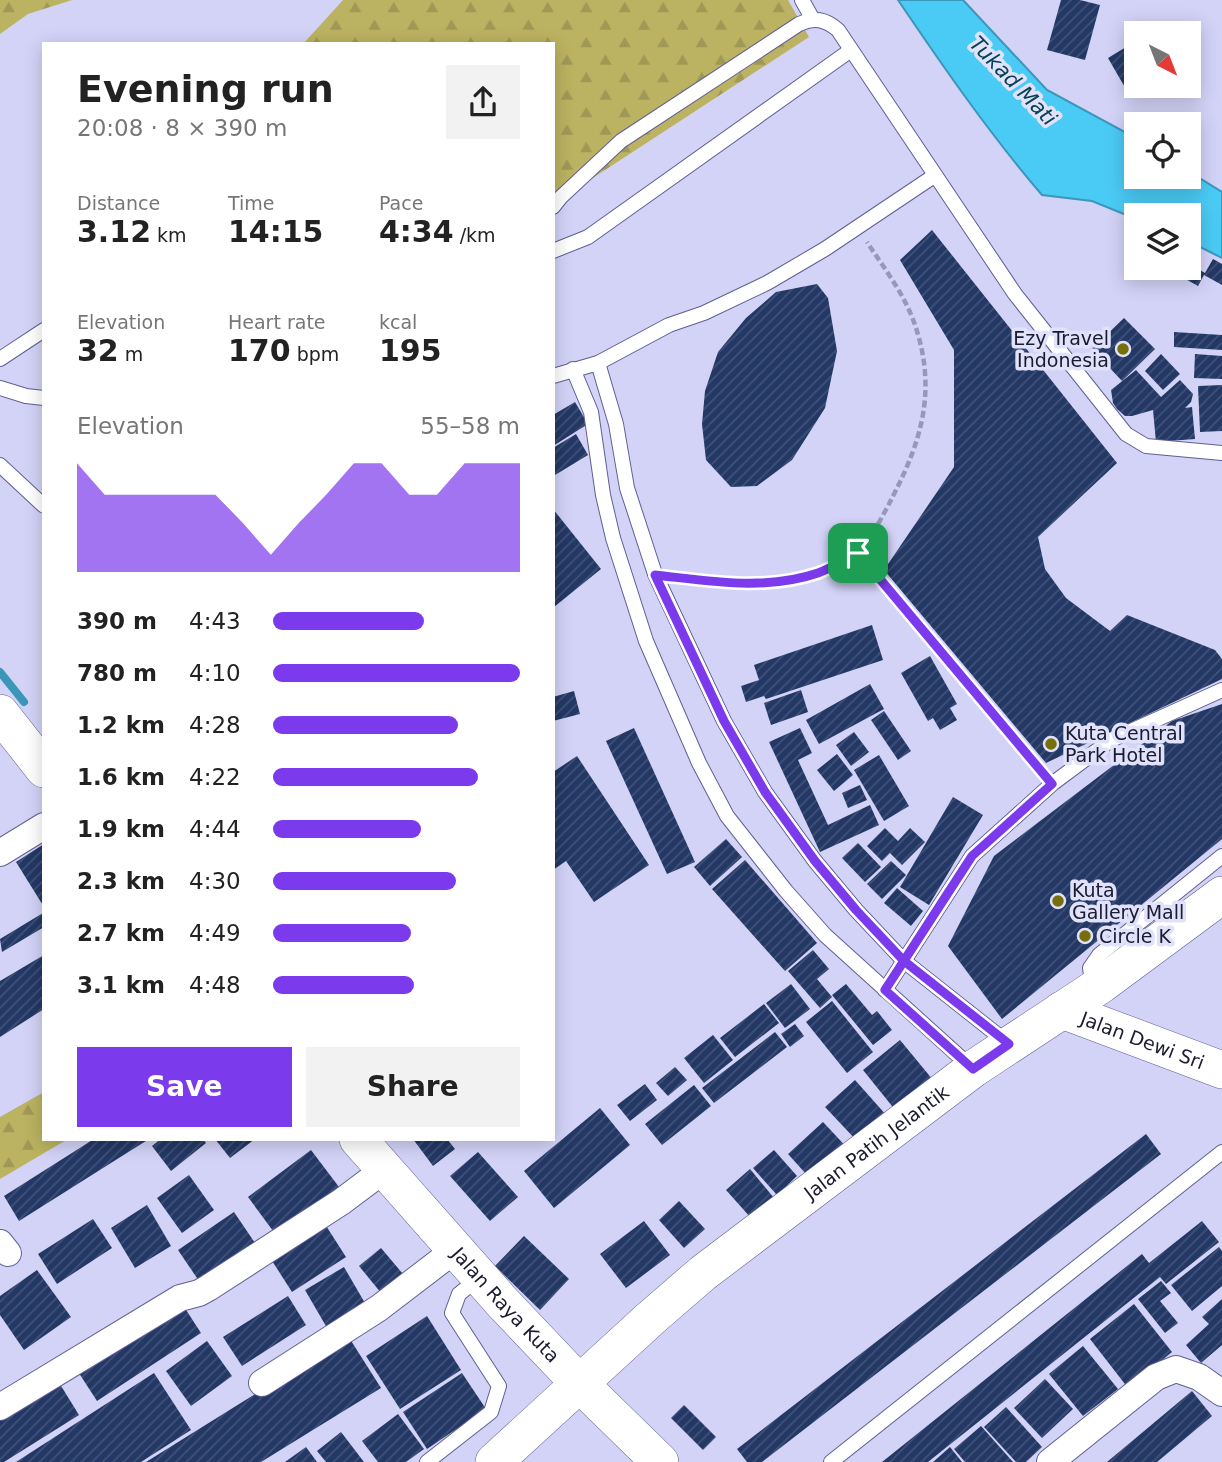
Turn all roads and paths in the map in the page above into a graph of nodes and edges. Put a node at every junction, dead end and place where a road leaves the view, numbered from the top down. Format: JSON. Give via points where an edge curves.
{"nodes":[{"id":1,"x":802,"y":0,"type":"edge"},
{"id":2,"x":812,"y":18,"type":"junction"},
{"id":3,"x":851,"y":50,"type":"junction"},
{"id":4,"x":934,"y":176,"type":"junction"},
{"id":5,"x":555,"y":204,"type":"edge"},
{"id":6,"x":857,"y":227,"type":"junction"},
{"id":7,"x":555,"y":250,"type":"edge"},
{"id":8,"x":42,"y":331,"type":"edge"},
{"id":9,"x":0,"y":359,"type":"edge"},
{"id":10,"x":598,"y":363,"type":"junction"},
{"id":11,"x":573,"y":369,"type":"junction"},
{"id":12,"x":555,"y":375,"type":"edge"},
{"id":13,"x":0,"y":388,"type":"edge"},
{"id":14,"x":42,"y":398,"type":"edge"},
{"id":15,"x":1222,"y":453,"type":"edge"},
{"id":16,"x":0,"y":465,"type":"edge"},
{"id":17,"x":42,"y":504,"type":"edge"},
{"id":18,"x":858,"y":553,"type":"junction"},
{"id":19,"x":655,"y":575,"type":"junction"},
{"id":20,"x":1222,"y":690,"type":"edge"},
{"id":21,"x":0,"y":713,"type":"edge"},
{"id":22,"x":42,"y":766,"type":"edge"},
{"id":23,"x":1052,"y":784,"type":"junction"},
{"id":24,"x":42,"y":827,"type":"edge"},
{"id":25,"x":0,"y":853,"type":"edge"},
{"id":26,"x":1222,"y":856,"type":"edge"},
{"id":27,"x":1222,"y":895,"type":"edge"},
{"id":28,"x":904,"y":961,"type":"junction"},
{"id":29,"x":1097,"y":986,"type":"junction"},
{"id":30,"x":885,"y":990,"type":"junction"},
{"id":31,"x":1062,"y":1010,"type":"junction"},
{"id":32,"x":1102,"y":1024,"type":"junction"},
{"id":33,"x":1009,"y":1044,"type":"junction"},
{"id":34,"x":973,"y":1069,"type":"junction"},
{"id":35,"x":1222,"y":1070,"type":"edge"},
{"id":36,"x":360,"y":1141,"type":"edge"},
{"id":37,"x":1222,"y":1152,"type":"edge"},
{"id":38,"x":385,"y":1169,"type":"junction"},
{"id":39,"x":456,"y":1249,"type":"junction"},
{"id":40,"x":480,"y":1277,"type":"junction"},
{"id":41,"x":262,"y":1383,"type":"dead end"},
{"id":42,"x":580,"y":1384,"type":"junction"},
{"id":43,"x":1222,"y":1393,"type":"edge"},
{"id":44,"x":0,"y":1407,"type":"edge"},
{"id":45,"x":426,"y":1462,"type":"edge"},
{"id":46,"x":494,"y":1462,"type":"edge"},
{"id":47,"x":660,"y":1462,"type":"edge"},
{"id":48,"x":831,"y":1462,"type":"edge"},
{"id":49,"x":1049,"y":1462,"type":"edge"}],
"edges":[{"from":1,"to":2,"type":"lane"},
{"from":2,"to":3,"type":"lane","via":[[828,21]]},
{"from":2,"to":5,"type":"lane","via":[[621,141]]},
{"from":3,"to":4,"type":"lane"},
{"from":3,"to":7,"type":"lane","via":[[588,237]]},
{"from":4,"to":6,"type":"lane"},
{"from":4,"to":15,"type":"lane","via":[[1015,294],[1126,435],[1146,446]]},
{"from":6,"to":10,"type":"lane","via":[[767,283],[669,325]]},
{"from":6,"to":18,"type":"path","via":[[915,324],[926,397],[921,432],[908,467]]},
{"from":8,"to":9,"type":"lane"},
{"from":10,"to":11,"type":"lane"},
{"from":10,"to":19,"type":"lane","via":[[616,424],[627,488]]},
{"from":11,"to":12,"type":"lane"},
{"from":11,"to":30,"type":"lane","via":[[591,412],[612,538],[646,640],[703,772],[727,816],[786,891],[825,935]]},
{"from":13,"to":14,"type":"lane"},
{"from":16,"to":17,"type":"lane"},
{"from":18,"to":19,"type":"path","via":[[820,573],[782,582],[735,584]]},
{"from":18,"to":23,"type":"path"},
{"from":19,"to":28,"type":"lane","via":[[724,721],[765,792],[823,871]]},
{"from":20,"to":23,"type":"lane","via":[[1111,740]]},
{"from":21,"to":22,"type":"street"},
{"from":23,"to":28,"type":"lane","via":[[972,856]]},
{"from":24,"to":25,"type":"street"},
{"from":26,"to":29,"type":"lane","via":[[1099,955],[1090,968]]},
{"from":27,"to":29,"type":"street","name":"Jalan Patih Jelantik"},
{"from":28,"to":30,"type":"lane"},
{"from":28,"to":33,"type":"lane"},
{"from":29,"to":31,"type":"street","name":"Jalan Patih Jelantik"},
{"from":29,"to":32,"type":"street","via":[[1093,1010]]},
{"from":30,"to":34,"type":"lane"},
{"from":31,"to":32,"type":"street","name":"Jalan Dewi Sri"},
{"from":31,"to":33,"type":"street","name":"Jalan Patih Jelantik"},
{"from":32,"to":35,"type":"street","name":"Jalan Dewi Sri"},
{"from":33,"to":34,"type":"street","name":"Jalan Patih Jelantik"},
{"from":34,"to":42,"type":"street","name":"Jalan Patih Jelantik","via":[[704,1273]]},
{"from":36,"to":38,"type":"street","name":"Jalan Raya Kuta"},
{"from":37,"to":48,"type":"lane"},
{"from":38,"to":39,"type":"street","name":"Jalan Raya Kuta"},
{"from":38,"to":44,"type":"street","via":[[208,1288],[180,1298]]},
{"from":39,"to":40,"type":"street","name":"Jalan Raya Kuta"},
{"from":39,"to":41,"type":"street","via":[[379,1308]]},
{"from":40,"to":42,"type":"street","name":"Jalan Raya Kuta"},
{"from":40,"to":45,"type":"lane","via":[[459,1294],[452,1313],[499,1387],[491,1412]]},
{"from":42,"to":46,"type":"street","name":"Jalan Patih Jelantik"},
{"from":42,"to":47,"type":"street","name":"Jalan Raya Kuta"},
{"from":43,"to":49,"type":"street","via":[[1199,1377],[1176,1369],[1156,1377]]}]}
